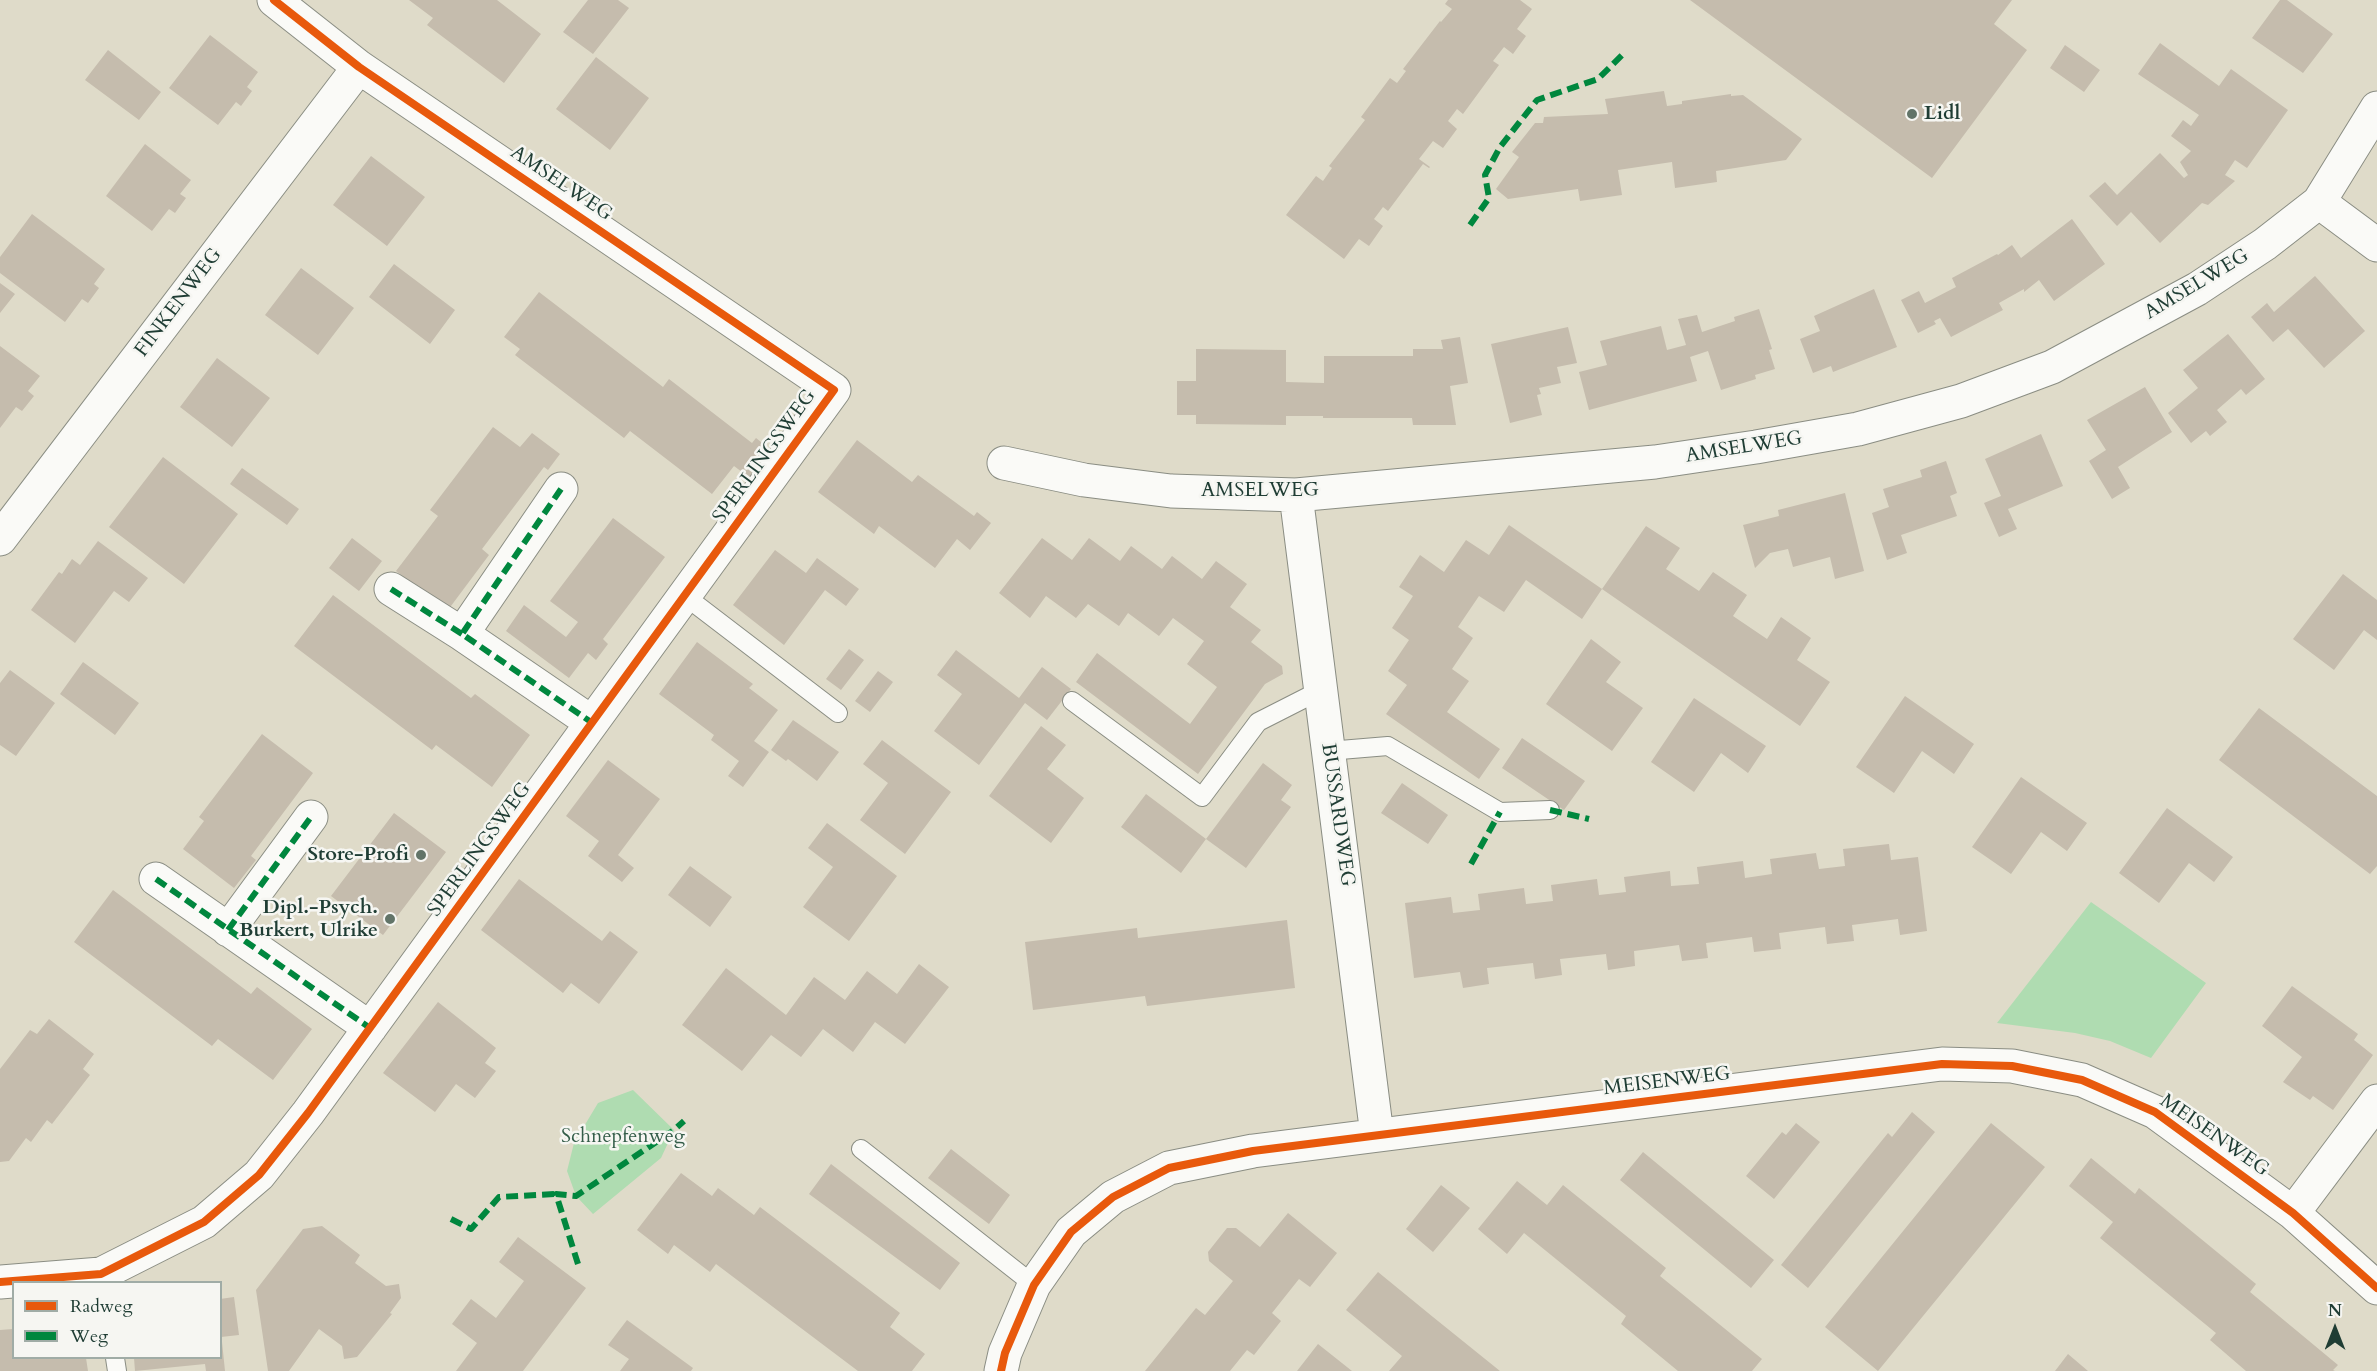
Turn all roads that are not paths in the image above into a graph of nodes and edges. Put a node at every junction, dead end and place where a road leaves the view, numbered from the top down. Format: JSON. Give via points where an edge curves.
{"nodes":[{"id":1,"x":273,"y":0,"type":"edge"},
{"id":2,"x":359,"y":67,"type":"junction"},
{"id":3,"x":2377,"y":108,"type":"edge"},
{"id":4,"x":2319,"y":202,"type":"junction"},
{"id":5,"x":2377,"y":245,"type":"edge"},
{"id":6,"x":834,"y":390,"type":"joint"},
{"id":7,"x":1004,"y":463,"type":"dead end"},
{"id":8,"x":561,"y":489,"type":"dead end"},
{"id":9,"x":1296,"y":495,"type":"junction"},
{"id":10,"x":0,"y":539,"type":"edge"},
{"id":11,"x":391,"y":589,"type":"dead end"},
{"id":12,"x":685,"y":596,"type":"junction"},
{"id":13,"x":462,"y":634,"type":"junction"},
{"id":14,"x":1321,"y":690,"type":"junction"},
{"id":15,"x":1072,"y":701,"type":"dead end"},
{"id":16,"x":838,"y":713,"type":"dead end"},
{"id":17,"x":591,"y":722,"type":"junction"},
{"id":18,"x":1328,"y":751,"type":"junction"},
{"id":19,"x":1550,"y":810,"type":"dead end"},
{"id":20,"x":311,"y":817,"type":"dead end"},
{"id":21,"x":156,"y":879,"type":"dead end"},
{"id":22,"x":228,"y":930,"type":"junction"},
{"id":23,"x":370,"y":1028,"type":"junction"},
{"id":24,"x":2377,"y":1101,"type":"edge"},
{"id":25,"x":1377,"y":1135,"type":"junction"},
{"id":26,"x":861,"y":1149,"type":"dead end"},
{"id":27,"x":2293,"y":1212,"type":"junction"},
{"id":28,"x":101,"y":1278,"type":"edge"},
{"id":29,"x":25,"y":1281,"type":"edge"},
{"id":30,"x":1034,"y":1285,"type":"junction"},
{"id":31,"x":2377,"y":1288,"type":"edge"},
{"id":32,"x":1001,"y":1371,"type":"edge"}],
"edges":[{"from":1,"to":2,"type":"street","name":"AMSELWEG"},
{"from":2,"to":6,"type":"street","name":"AMSELWEG"},
{"from":2,"to":10,"type":"street","name":"FINKENWEG"},
{"from":3,"to":4,"type":"street","name":"AMSELWEG"},
{"from":4,"to":5,"type":"street"},
{"from":4,"to":9,"type":"street","name":"AMSELWEG","via":[[2197,289],[2052,367],[1960,401],[1858,429],[1655,462]]},
{"from":6,"to":12,"type":"street","name":"SPERLINGSWEG"},
{"from":7,"to":9,"type":"street","name":"AMSELWEG","via":[[1084,480],[1171,490]]},
{"from":8,"to":13,"type":"street"},
{"from":9,"to":14,"type":"street","name":"BUSSARDWEG"},
{"from":11,"to":13,"type":"street"},
{"from":12,"to":16,"type":"lane"},
{"from":12,"to":17,"type":"street","name":"SPERLINGSWEG"},
{"from":13,"to":17,"type":"street"},
{"from":14,"to":15,"type":"lane","via":[[1258,722],[1203,796]]},
{"from":14,"to":18,"type":"street","name":"BUSSARDWEG"},
{"from":17,"to":23,"type":"street","name":"SPERLINGSWEG"},
{"from":18,"to":19,"type":"lane","via":[[1388,747],[1500,812]]},
{"from":18,"to":25,"type":"street","name":"BUSSARDWEG"},
{"from":20,"to":22,"type":"street"},
{"from":21,"to":22,"type":"street"},
{"from":22,"to":23,"type":"street"},
{"from":23,"to":28,"type":"street","name":"SPERLINGSWEG","via":[[259,1175],[204,1222]]},
{"from":24,"to":27,"type":"street"},
{"from":25,"to":27,"type":"street","name":"MEISENWEG","via":[[1942,1064],[2012,1066],[2082,1080],[2155,1112]]},
{"from":25,"to":30,"type":"street","name":"MEISENWEG","via":[[1253,1151],[1169,1168],[1113,1197],[1071,1232]]},
{"from":26,"to":30,"type":"lane"},
{"from":27,"to":31,"type":"street","name":"MEISENWEG"},
{"from":28,"to":29,"type":"street","name":"SPERLINGSWEG"},
{"from":30,"to":32,"type":"street","name":"MEISENWEG"}]}
